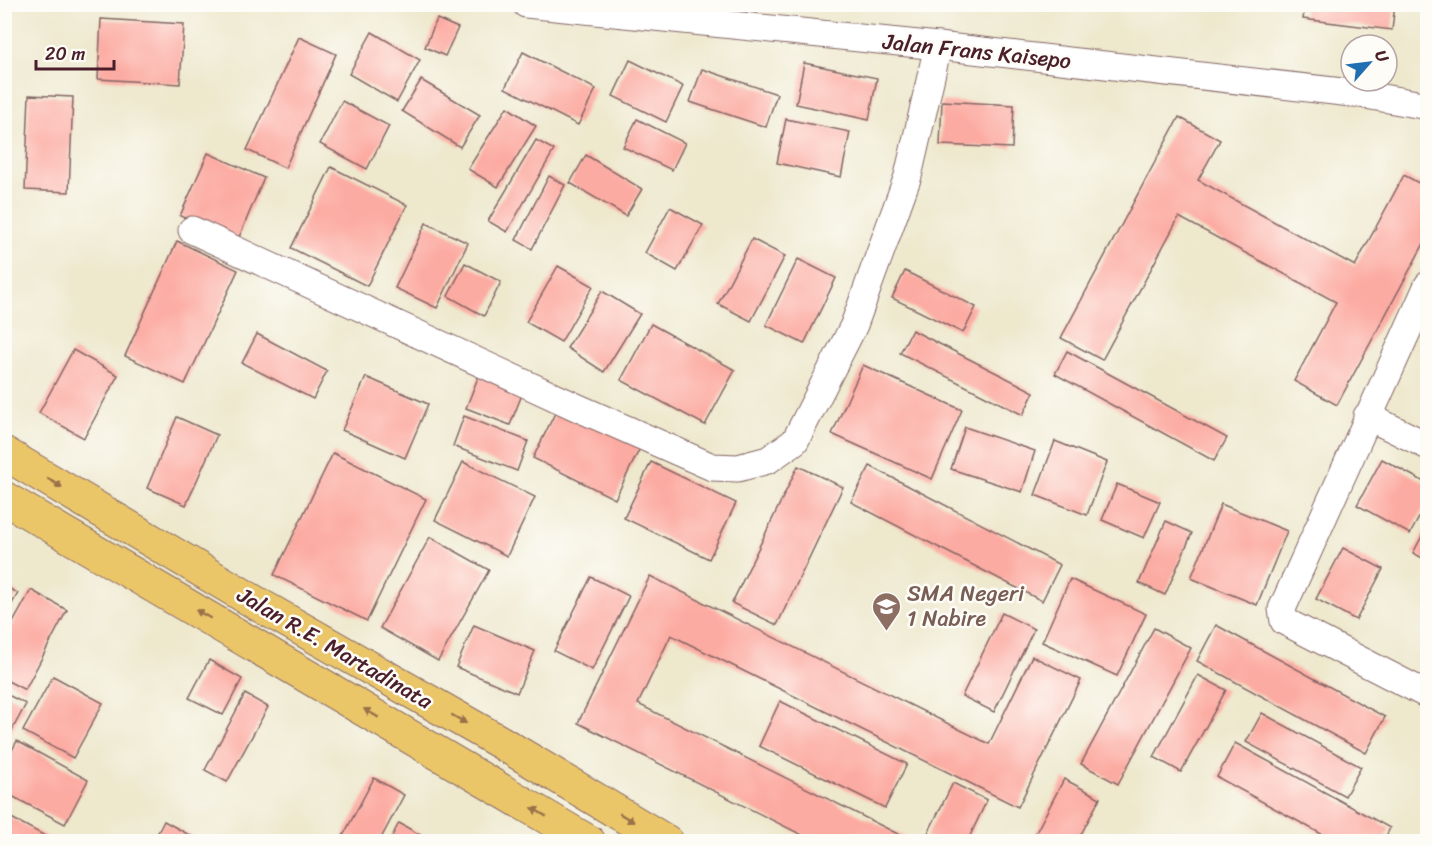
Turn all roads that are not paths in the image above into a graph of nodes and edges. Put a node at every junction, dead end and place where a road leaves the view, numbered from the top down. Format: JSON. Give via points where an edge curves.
{"nodes":[{"id":1,"x":526,"y":4,"type":"edge"},
{"id":2,"x":938,"y":46,"type":"junction"},
{"id":3,"x":1428,"y":106,"type":"edge"},
{"id":4,"x":192,"y":230,"type":"dead end"},
{"id":5,"x":1428,"y":285,"type":"edge"},
{"id":6,"x":1367,"y":416,"type":"junction"},
{"id":7,"x":1428,"y":446,"type":"edge"},
{"id":8,"x":4,"y":453,"type":"edge"},
{"id":9,"x":4,"y":498,"type":"edge"},
{"id":10,"x":1428,"y":694,"type":"edge"},
{"id":11,"x":426,"y":700,"type":"junction"},
{"id":12,"x":408,"y":734,"type":"junction"},
{"id":13,"x":589,"y":842,"type":"edge"},
{"id":14,"x":667,"y":842,"type":"edge"}],
"edges":[{"from":1,"to":2,"type":"street","name":"Jalan Frans Kaisepo"},
{"from":2,"to":3,"type":"street","name":"Jalan Frans Kaisepo","via":[[1360,94]]},
{"from":2,"to":4,"type":"street","via":[[908,176],[854,325],[795,441],[768,460],[738,468],[712,466]]},
{"from":5,"to":6,"type":"street"},
{"from":6,"to":7,"type":"street"},
{"from":6,"to":10,"type":"street","via":[[1282,615],[1284,621]]},
{"from":8,"to":11,"type":"highway","name":"Jalan R.E. Martadinata","one_way":true},
{"from":12,"to":9,"type":"highway","name":"Jalan R.E. Martadinata","one_way":true},
{"from":11,"to":12,"type":"highway"},
{"from":11,"to":14,"type":"highway","name":"Jalan R.E. Martadinata","one_way":true},
{"from":13,"to":12,"type":"highway","name":"Jalan R.E. Martadinata","one_way":true}]}
